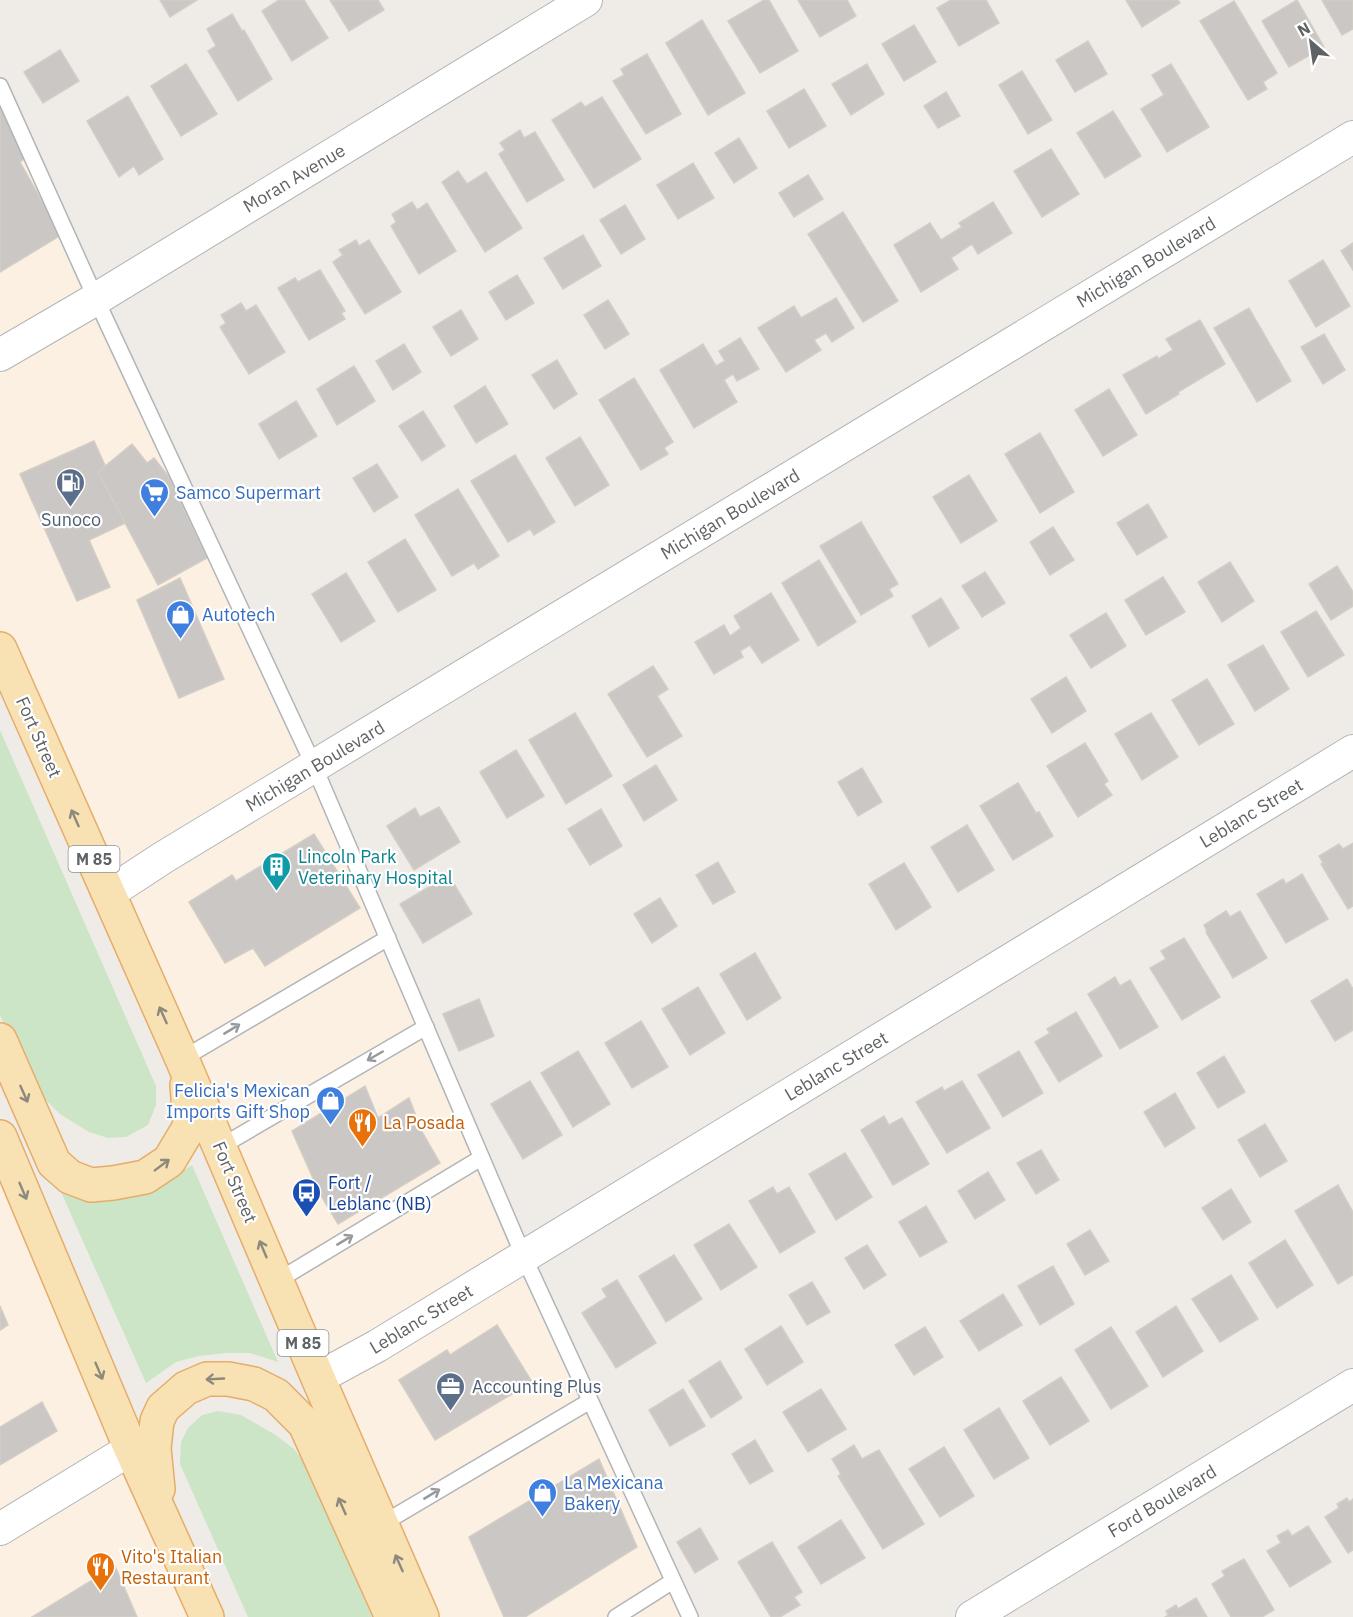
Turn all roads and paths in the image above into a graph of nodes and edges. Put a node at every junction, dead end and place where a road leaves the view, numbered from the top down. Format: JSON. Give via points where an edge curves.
{"nodes":[{"id":1,"x":586,"y":0,"type":"edge"},
{"id":2,"x":0,"y":86,"type":"edge"},
{"id":3,"x":1353,"y":137,"type":"edge"},
{"id":4,"x":96,"y":299,"type":"junction"},
{"id":5,"x":0,"y":355,"type":"edge"},
{"id":6,"x":0,"y":650,"type":"edge"},
{"id":7,"x":1353,"y":751,"type":"edge"},
{"id":8,"x":314,"y":766,"type":"junction"},
{"id":9,"x":109,"y":893,"type":"junction"},
{"id":10,"x":388,"y":938,"type":"junction"},
{"id":11,"x":426,"y":1027,"type":"junction"},
{"id":12,"x":0,"y":1040,"type":"edge"},
{"id":13,"x":184,"y":1064,"type":"junction"},
{"id":14,"x":0,"y":1137,"type":"edge"},
{"id":15,"x":220,"y":1147,"type":"junction"},
{"id":16,"x":481,"y":1158,"type":"junction"},
{"id":17,"x":524,"y":1257,"type":"junction"},
{"id":18,"x":277,"y":1281,"type":"junction"},
{"id":19,"x":318,"y":1378,"type":"junction"},
{"id":20,"x":1353,"y":1385,"type":"edge"},
{"id":21,"x":590,"y":1401,"type":"junction"},
{"id":22,"x":131,"y":1449,"type":"junction"},
{"id":23,"x":160,"y":1514,"type":"junction"},
{"id":24,"x":381,"y":1524,"type":"junction"},
{"id":25,"x":0,"y":1528,"type":"edge"},
{"id":26,"x":673,"y":1581,"type":"junction"},
{"id":27,"x":207,"y":1617,"type":"edge"},
{"id":28,"x":392,"y":1617,"type":"edge"},
{"id":29,"x":422,"y":1617,"type":"edge"},
{"id":30,"x":616,"y":1617,"type":"edge"},
{"id":31,"x":690,"y":1617,"type":"edge"},
{"id":32,"x":972,"y":1617,"type":"edge"}],
"edges":[{"from":1,"to":4,"type":"street","name":"Moran Avenue"},
{"from":2,"to":4,"type":"lane"},
{"from":3,"to":8,"type":"street","name":"Michigan Boulevard"},
{"from":4,"to":5,"type":"street","name":"Moran Avenue"},
{"from":4,"to":8,"type":"lane"},
{"from":9,"to":6,"type":"main road","name":"Fort Street","number":"M 85","one_way":true},
{"from":7,"to":17,"type":"street","name":"Leblanc Street"},
{"from":8,"to":9,"type":"street","name":"Michigan Boulevard"},
{"from":8,"to":10,"type":"lane"},
{"from":13,"to":9,"type":"main road","name":"Fort Street","number":"M 85","one_way":true},
{"from":10,"to":11,"type":"lane"},
{"from":13,"to":10,"type":"lane","one_way":true},
{"from":11,"to":15,"type":"lane","one_way":true},
{"from":11,"to":16,"type":"lane"},
{"from":12,"to":13,"type":"main road","one_way":true,"via":[[54,1163],[70,1177],[91,1185],[145,1177],[169,1161],[190,1126]]},
{"from":13,"to":15,"type":"main road","name":"Fort Street","number":"M 85"},
{"from":14,"to":22,"type":"main road","one_way":true},
{"from":18,"to":15,"type":"main road","name":"Fort Street","number":"M 85","one_way":true},
{"from":16,"to":17,"type":"lane"},
{"from":18,"to":16,"type":"lane","one_way":true},
{"from":17,"to":19,"type":"street","name":"Leblanc Street"},
{"from":17,"to":21,"type":"lane"},
{"from":18,"to":19,"type":"main road","name":"Fort Street","number":"M 85"},
{"from":19,"to":24,"type":"main road","name":"Fort Street","number":"M 85"},
{"from":20,"to":32,"type":"street","name":"Ford Boulevard"},
{"from":24,"to":21,"type":"lane","one_way":true},
{"from":21,"to":26,"type":"lane"},
{"from":22,"to":23,"type":"main road"},
{"from":22,"to":25,"type":"street"},
{"from":23,"to":27,"type":"main road"},
{"from":28,"to":23,"type":"main road","one_way":true,"via":[[305,1424],[276,1395],[254,1384],[207,1379],[186,1388],[163,1408],[157,1420],[154,1448]]},
{"from":29,"to":24,"type":"main road","name":"Fort Street","number":"M 85","one_way":true},
{"from":26,"to":30,"type":"lane"},
{"from":26,"to":31,"type":"lane"}]}
